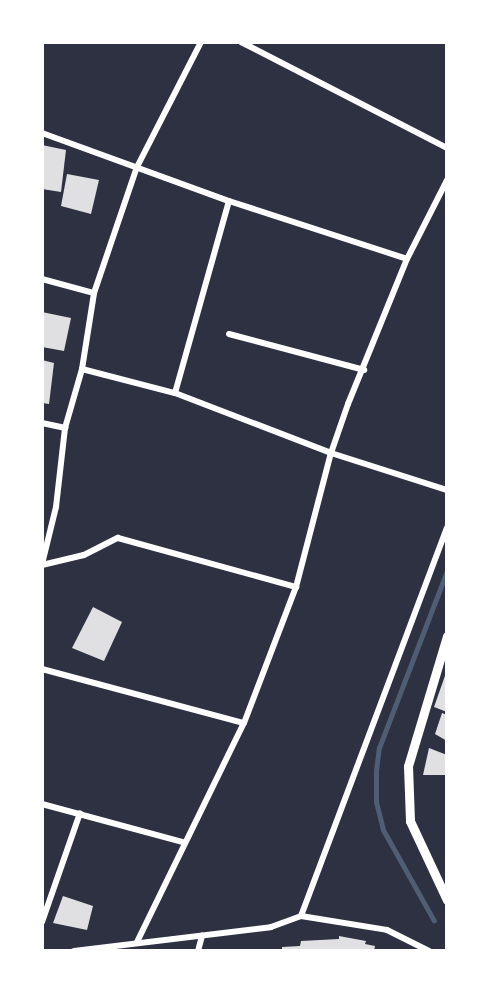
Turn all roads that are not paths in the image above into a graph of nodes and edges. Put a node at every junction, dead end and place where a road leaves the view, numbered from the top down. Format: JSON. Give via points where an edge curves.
{"nodes":[{"id":1,"x":201,"y":42,"type":"edge"},
{"id":2,"x":241,"y":42,"type":"edge"},
{"id":3,"x":42,"y":134,"type":"edge"},
{"id":4,"x":447,"y":148,"type":"edge"},
{"id":5,"x":137,"y":167,"type":"junction"},
{"id":6,"x":447,"y":180,"type":"edge"},
{"id":7,"x":229,"y":201,"type":"junction"},
{"id":8,"x":407,"y":259,"type":"junction"},
{"id":9,"x":42,"y":279,"type":"edge"},
{"id":10,"x":94,"y":293,"type":"junction"},
{"id":11,"x":229,"y":334,"type":"dead end"},
{"id":12,"x":82,"y":369,"type":"junction"},
{"id":13,"x":364,"y":370,"type":"junction"},
{"id":14,"x":175,"y":393,"type":"junction"},
{"id":15,"x":42,"y":423,"type":"edge"},
{"id":16,"x":64,"y":428,"type":"junction"},
{"id":17,"x":331,"y":453,"type":"junction"},
{"id":18,"x":447,"y":490,"type":"edge"},
{"id":19,"x":447,"y":528,"type":"edge"},
{"id":20,"x":42,"y":564,"type":"edge"},
{"id":21,"x":296,"y":587,"type":"junction"},
{"id":22,"x":447,"y":636,"type":"edge"},
{"id":23,"x":42,"y":669,"type":"edge"},
{"id":24,"x":244,"y":723,"type":"junction"},
{"id":25,"x":42,"y":804,"type":"edge"},
{"id":26,"x":80,"y":813,"type":"junction"},
{"id":27,"x":183,"y":842,"type":"junction"},
{"id":28,"x":447,"y":900,"type":"edge"},
{"id":29,"x":301,"y":916,"type":"junction"},
{"id":30,"x":42,"y":922,"type":"edge"},
{"id":31,"x":202,"y":936,"type":"junction"},
{"id":32,"x":137,"y":942,"type":"junction"},
{"id":33,"x":74,"y":951,"type":"edge"},
{"id":34,"x":198,"y":951,"type":"edge"},
{"id":35,"x":429,"y":951,"type":"edge"}],
"edges":[{"from":1,"to":5,"type":"street"},
{"from":2,"to":4,"type":"street"},
{"from":3,"to":5,"type":"street"},
{"from":5,"to":7,"type":"street"},
{"from":5,"to":10,"type":"street"},
{"from":6,"to":8,"type":"street"},
{"from":7,"to":8,"type":"street"},
{"from":7,"to":14,"type":"street"},
{"from":8,"to":13,"type":"street"},
{"from":9,"to":10,"type":"street"},
{"from":10,"to":12,"type":"street"},
{"from":11,"to":13,"type":"street"},
{"from":12,"to":14,"type":"street"},
{"from":12,"to":16,"type":"street"},
{"from":13,"to":17,"type":"street"},
{"from":14,"to":17,"type":"street"},
{"from":15,"to":16,"type":"street"},
{"from":16,"to":20,"type":"street","via":[[56,507]]},
{"from":17,"to":18,"type":"street"},
{"from":17,"to":21,"type":"street"},
{"from":19,"to":29,"type":"street"},
{"from":20,"to":21,"type":"street","via":[[84,555],[118,538]]},
{"from":21,"to":24,"type":"street"},
{"from":22,"to":28,"type":"street","via":[[408,766],[410,821]]},
{"from":23,"to":24,"type":"street"},
{"from":24,"to":27,"type":"street"},
{"from":25,"to":26,"type":"street"},
{"from":26,"to":27,"type":"street"},
{"from":26,"to":30,"type":"street"},
{"from":27,"to":32,"type":"street"},
{"from":29,"to":31,"type":"street","via":[[271,927]]},
{"from":29,"to":35,"type":"street","via":[[387,930]]},
{"from":31,"to":32,"type":"street"},
{"from":31,"to":34,"type":"street"},
{"from":32,"to":33,"type":"street"}]}
